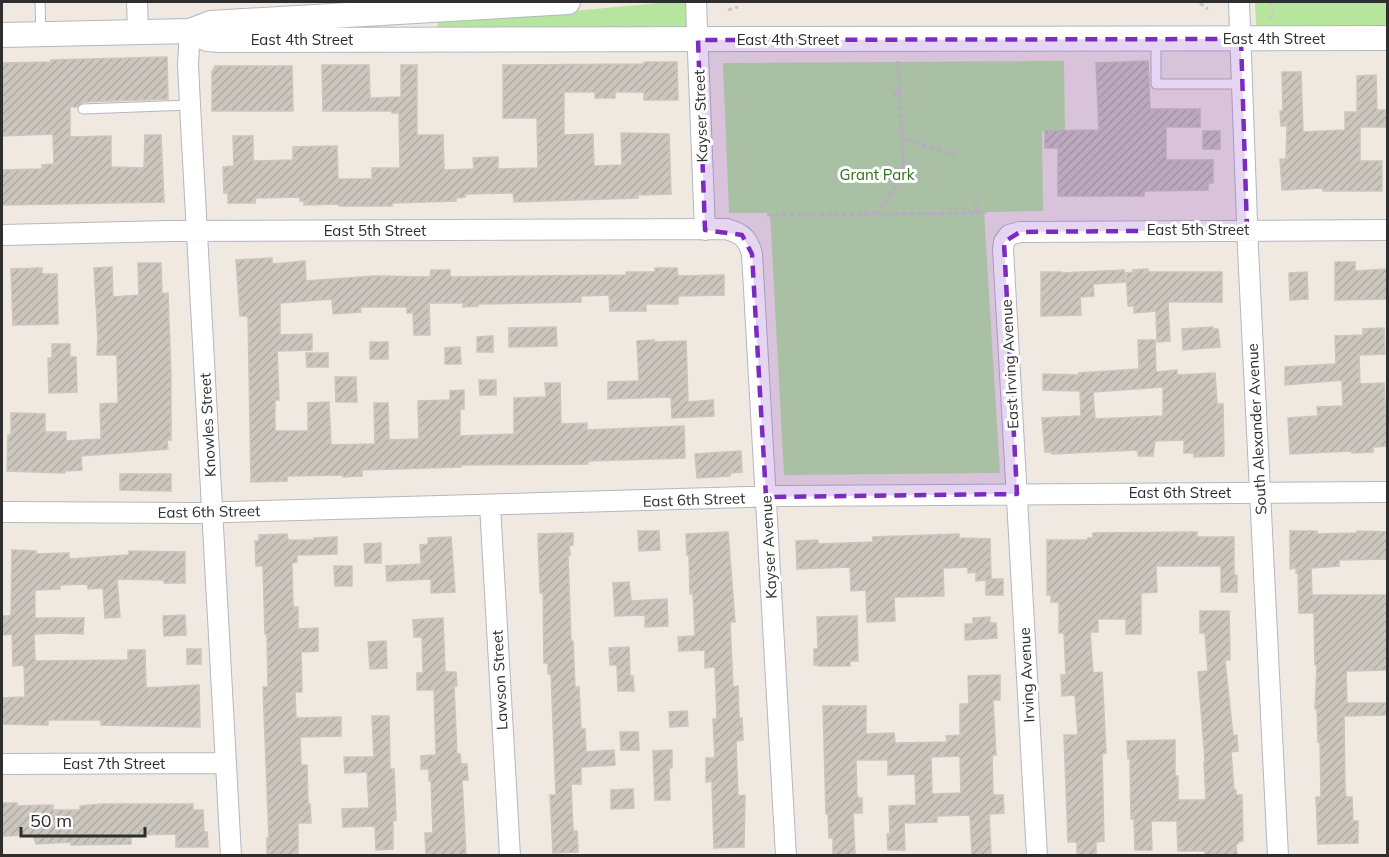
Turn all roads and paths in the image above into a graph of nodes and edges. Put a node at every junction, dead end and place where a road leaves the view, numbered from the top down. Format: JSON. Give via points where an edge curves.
{"nodes":[{"id":1,"x":40,"y":2,"type":"edge"},
{"id":2,"x":137,"y":2,"type":"edge"},
{"id":3,"x":568,"y":2,"type":"edge"},
{"id":4,"x":696,"y":2,"type":"edge"},
{"id":5,"x":1239,"y":2,"type":"edge"},
{"id":6,"x":1270,"y":2,"type":"edge"},
{"id":7,"x":1200,"y":3,"type":"dead end"},
{"id":8,"x":421,"y":6,"type":"edge"},
{"id":9,"x":738,"y":7,"type":"dead end"},
{"id":10,"x":1208,"y":9,"type":"dead end"},
{"id":11,"x":728,"y":10,"type":"dead end"},
{"id":12,"x":1265,"y":23,"type":"dead end"},
{"id":13,"x":138,"y":31,"type":"junction"},
{"id":14,"x":190,"y":31,"type":"junction"},
{"id":15,"x":41,"y":34,"type":"junction"},
{"id":16,"x":2,"y":35,"type":"edge"},
{"id":17,"x":1241,"y":39,"type":"junction"},
{"id":18,"x":1388,"y":39,"type":"edge"},
{"id":19,"x":423,"y":40,"type":"junction"},
{"id":20,"x":698,"y":40,"type":"junction"},
{"id":21,"x":1156,"y":40,"type":"junction"},
{"id":22,"x":898,"y":59,"type":"dead end"},
{"id":23,"x":1242,"y":84,"type":"junction"},
{"id":24,"x":900,"y":87,"type":"junction"},
{"id":25,"x":894,"y":96,"type":"dead end"},
{"id":26,"x":190,"y":105,"type":"junction"},
{"id":27,"x":82,"y":109,"type":"dead end"},
{"id":28,"x":902,"y":138,"type":"junction"},
{"id":29,"x":955,"y":155,"type":"dead end"},
{"id":30,"x":976,"y":201,"type":"dead end"},
{"id":31,"x":976,"y":213,"type":"junction"},
{"id":32,"x":986,"y":213,"type":"dead end"},
{"id":33,"x":767,"y":214,"type":"dead end"},
{"id":34,"x":876,"y":214,"type":"junction"},
{"id":35,"x":705,"y":230,"type":"junction"},
{"id":36,"x":1247,"y":230,"type":"junction"},
{"id":37,"x":1388,"y":230,"type":"edge"},
{"id":38,"x":197,"y":231,"type":"junction"},
{"id":39,"x":2,"y":235,"type":"edge"},
{"id":40,"x":1009,"y":235,"type":"joint"},
{"id":41,"x":746,"y":239,"type":"joint"},
{"id":42,"x":1260,"y":492,"type":"junction"},
{"id":43,"x":1388,"y":492,"type":"edge"},
{"id":44,"x":1017,"y":494,"type":"junction"},
{"id":45,"x":766,"y":497,"type":"junction"},
{"id":46,"x":490,"y":505,"type":"junction"},
{"id":47,"x":2,"y":512,"type":"edge"},
{"id":48,"x":213,"y":513,"type":"junction"},
{"id":49,"x":226,"y":763,"type":"junction"},
{"id":50,"x":2,"y":764,"type":"edge"},
{"id":51,"x":231,"y":855,"type":"edge"},
{"id":52,"x":510,"y":855,"type":"edge"},
{"id":53,"x":786,"y":855,"type":"edge"},
{"id":54,"x":1037,"y":855,"type":"edge"},
{"id":55,"x":1278,"y":855,"type":"edge"}],
"edges":[{"from":1,"to":15,"type":"lane"},
{"from":2,"to":13,"type":"street"},
{"from":3,"to":8,"type":"street","name":"East 4th Street"},
{"from":4,"to":20,"type":"street","name":"Kayser Street"},
{"from":5,"to":17,"type":"street","name":"South Alexander Avenue"},
{"from":6,"to":12,"type":"path","via":[[1273,13]]},
{"from":7,"to":10,"type":"path"},
{"from":8,"to":14,"type":"street","name":"East 4th Street","via":[[210,23]]},
{"from":8,"to":19,"type":"street"},
{"from":9,"to":11,"type":"path"},
{"from":13,"to":14,"type":"street","name":"East 4th Street"},
{"from":13,"to":15,"type":"street","name":"East 4th Street"},
{"from":14,"to":19,"type":"street","name":"East 4th Street","via":[[220,40]]},
{"from":14,"to":26,"type":"street","name":"Knowles Street"},
{"from":15,"to":16,"type":"street","name":"East 4th Street"},
{"from":17,"to":18,"type":"street","name":"East 4th Street"},
{"from":17,"to":21,"type":"street","name":"East 4th Street"},
{"from":17,"to":23,"type":"street","name":"South Alexander Avenue"},
{"from":19,"to":20,"type":"street","name":"East 4th Street"},
{"from":20,"to":21,"type":"street","name":"East 4th Street"},
{"from":20,"to":35,"type":"street","name":"Kayser Street"},
{"from":21,"to":23,"type":"lane","via":[[1156,84]]},
{"from":22,"to":24,"type":"path"},
{"from":23,"to":36,"type":"street","name":"South Alexander Avenue"},
{"from":24,"to":25,"type":"path"},
{"from":24,"to":28,"type":"path"},
{"from":26,"to":27,"type":"lane"},
{"from":26,"to":38,"type":"street","name":"Knowles Street"},
{"from":28,"to":29,"type":"path"},
{"from":28,"to":34,"type":"path","via":[[904,175]]},
{"from":30,"to":31,"type":"path"},
{"from":31,"to":32,"type":"path"},
{"from":31,"to":34,"type":"path"},
{"from":33,"to":34,"type":"path"},
{"from":35,"to":38,"type":"street","name":"East 5th Street"},
{"from":35,"to":41,"type":"street","name":"East 5th Street","via":[[726,229]]},
{"from":36,"to":37,"type":"street","name":"East 5th Street"},
{"from":36,"to":40,"type":"street","name":"East 5th Street","via":[[1020,231]]},
{"from":36,"to":42,"type":"street","name":"South Alexander Avenue"},
{"from":38,"to":39,"type":"street","name":"East 5th Street"},
{"from":38,"to":48,"type":"street","name":"Knowles Street"},
{"from":40,"to":44,"type":"street","name":"East Irving Avenue","via":[[1003,249]]},
{"from":41,"to":45,"type":"street","name":"Kayser Avenue","via":[[752,254]]},
{"from":42,"to":43,"type":"street","name":"East 6th Street"},
{"from":42,"to":44,"type":"street","name":"East 6th Street"},
{"from":42,"to":55,"type":"street","name":"South Alexander Avenue"},
{"from":44,"to":45,"type":"street","name":"East 6th Street"},
{"from":44,"to":54,"type":"street","name":"Irving Avenue"},
{"from":45,"to":46,"type":"street","name":"East 6th Street"},
{"from":45,"to":53,"type":"street","name":"Kayser Avenue"},
{"from":46,"to":48,"type":"street","name":"East 6th Street"},
{"from":46,"to":52,"type":"street","name":"Lawson Street"},
{"from":47,"to":48,"type":"street","name":"East 6th Street"},
{"from":48,"to":49,"type":"street","name":"Knowles Street"},
{"from":49,"to":50,"type":"street","name":"East 7th Street"},
{"from":49,"to":51,"type":"street","name":"Knowles Street"}]}
